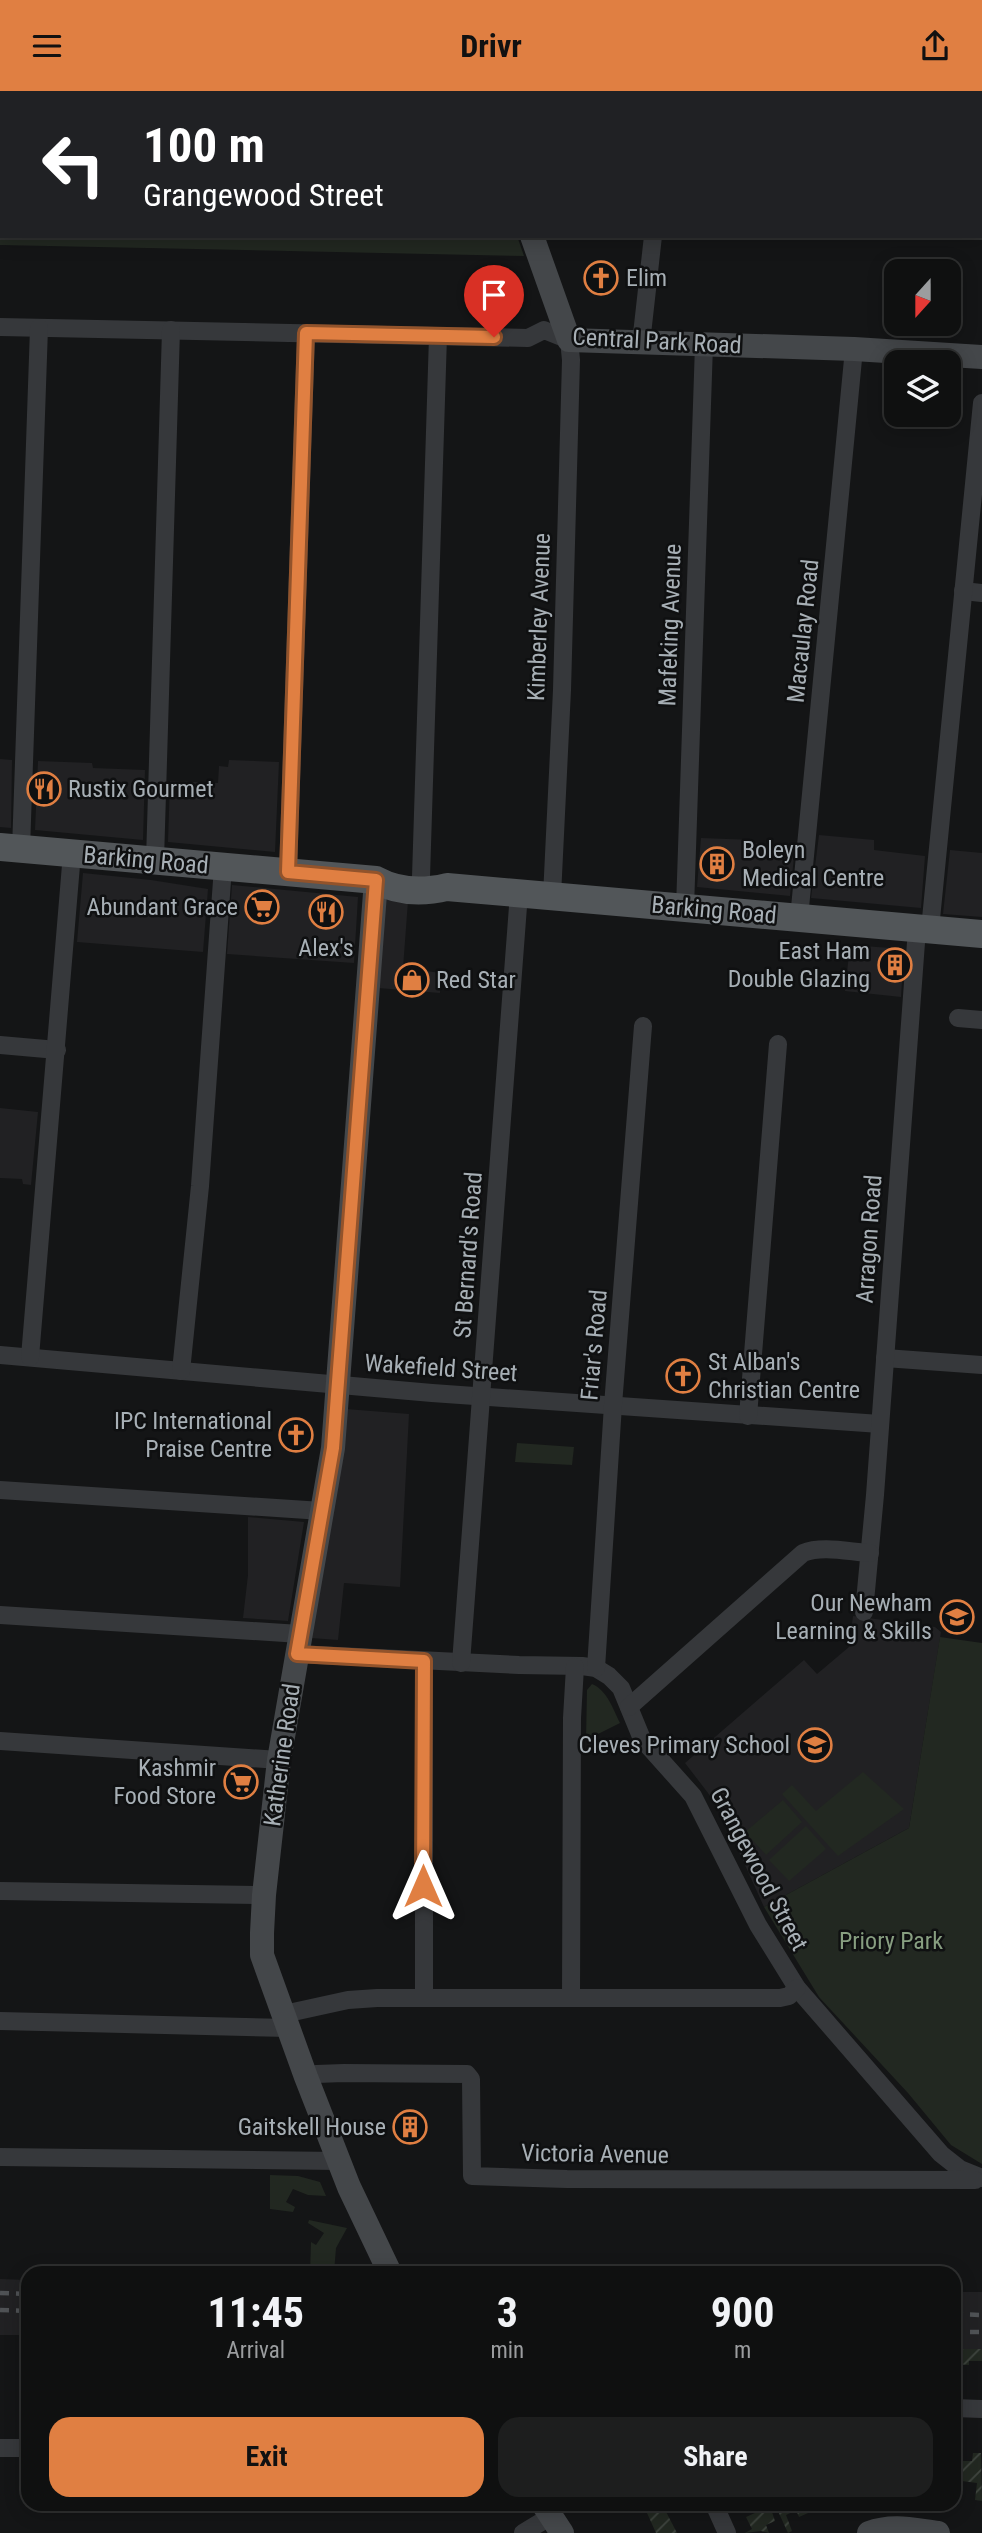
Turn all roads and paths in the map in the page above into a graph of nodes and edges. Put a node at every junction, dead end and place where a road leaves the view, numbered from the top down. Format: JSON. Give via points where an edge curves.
{"nodes":[{"id":1,"x":533,"y":238,"type":"edge"},
{"id":2,"x":653,"y":238,"type":"edge"},
{"id":3,"x":0,"y":327,"type":"edge"},
{"id":4,"x":39,"y":328,"type":"junction"},
{"id":5,"x":171,"y":330,"type":"junction"},
{"id":6,"x":306,"y":333,"type":"junction"},
{"id":7,"x":438,"y":336,"type":"junction"},
{"id":8,"x":569,"y":340,"type":"junction"},
{"id":9,"x":641,"y":343,"type":"junction"},
{"id":10,"x":704,"y":345,"type":"junction"},
{"id":11,"x":854,"y":349,"type":"junction"},
{"id":12,"x":982,"y":357,"type":"edge"},
{"id":13,"x":982,"y":403,"type":"edge"},
{"id":14,"x":963,"y":591,"type":"junction"},
{"id":15,"x":982,"y":593,"type":"edge"},
{"id":16,"x":11,"y":848,"type":"edge"},
{"id":17,"x":72,"y":853,"type":"junction"},
{"id":18,"x":155,"y":860,"type":"junction"},
{"id":19,"x":223,"y":867,"type":"junction"},
{"id":20,"x":288,"y":872,"type":"junction"},
{"id":21,"x":376,"y":880,"type":"junction"},
{"id":22,"x":434,"y":882,"type":"junction"},
{"id":23,"x":519,"y":893,"type":"junction"},
{"id":24,"x":552,"y":896,"type":"junction"},
{"id":25,"x":685,"y":908,"type":"junction"},
{"id":26,"x":799,"y":918,"type":"junction"},
{"id":27,"x":923,"y":929,"type":"junction"},
{"id":28,"x":982,"y":934,"type":"edge"},
{"id":29,"x":958,"y":1018,"type":"dead end"},
{"id":30,"x":982,"y":1020,"type":"edge"},
{"id":31,"x":643,"y":1026,"type":"dead end"},
{"id":32,"x":778,"y":1044,"type":"dead end"},
{"id":33,"x":0,"y":1045,"type":"edge"},
{"id":34,"x":57,"y":1050,"type":"junction"},
{"id":35,"x":0,"y":1355,"type":"edge"},
{"id":36,"x":30,"y":1357,"type":"junction"},
{"id":37,"x":885,"y":1358,"type":"junction"},
{"id":38,"x":982,"y":1365,"type":"edge"},
{"id":39,"x":181,"y":1371,"type":"junction"},
{"id":40,"x":338,"y":1385,"type":"junction"},
{"id":41,"x":482,"y":1396,"type":"junction"},
{"id":42,"x":613,"y":1405,"type":"junction"},
{"id":43,"x":748,"y":1416,"type":"junction"},
{"id":44,"x":880,"y":1424,"type":"junction"},
{"id":45,"x":0,"y":1490,"type":"edge"},
{"id":46,"x":322,"y":1511,"type":"junction"},
{"id":47,"x":870,"y":1553,"type":"junction"},
{"id":48,"x":864,"y":1612,"type":"dead end"},
{"id":49,"x":0,"y":1615,"type":"edge"},
{"id":50,"x":298,"y":1644,"type":"junction"},
{"id":51,"x":424,"y":1661,"type":"junction"},
{"id":52,"x":461,"y":1663,"type":"junction"},
{"id":53,"x":575,"y":1667,"type":"junction"},
{"id":54,"x":596,"y":1668,"type":"junction"},
{"id":55,"x":629,"y":1707,"type":"junction"},
{"id":56,"x":0,"y":1741,"type":"edge"},
{"id":57,"x":279,"y":1760,"type":"junction"},
{"id":58,"x":0,"y":1891,"type":"edge"},
{"id":59,"x":264,"y":1895,"type":"junction"},
{"id":60,"x":797,"y":1988,"type":"junction"},
{"id":61,"x":424,"y":1998,"type":"junction"},
{"id":62,"x":571,"y":1998,"type":"junction"},
{"id":63,"x":0,"y":2021,"type":"edge"},
{"id":64,"x":287,"y":2021,"type":"junction"},
{"id":65,"x":306,"y":2077,"type":"junction"},
{"id":66,"x":0,"y":2157,"type":"edge"},
{"id":67,"x":340,"y":2161,"type":"junction"},
{"id":68,"x":982,"y":2179,"type":"edge"},
{"id":69,"x":387,"y":2266,"type":"edge"},
{"id":70,"x":961,"y":2408,"type":"edge"},
{"id":71,"x":982,"y":2409,"type":"edge"},
{"id":72,"x":0,"y":2448,"type":"edge"},
{"id":73,"x":21,"y":2448,"type":"edge"},
{"id":74,"x":717,"y":2511,"type":"edge"},
{"id":75,"x":552,"y":2518,"type":"edge"},
{"id":76,"x":876,"y":2532,"type":"edge"},
{"id":77,"x":921,"y":2532,"type":"edge"},
{"id":78,"x":523,"y":2533,"type":"edge"},
{"id":79,"x":727,"y":2533,"type":"edge"}],
"edges":[{"from":1,"to":8,"type":"main road"},
{"from":2,"to":9,"type":"street"},
{"from":3,"to":4,"type":"street","name":"Central Park Road"},
{"from":4,"to":5,"type":"street","name":"Central Park Road"},
{"from":4,"to":16,"type":"street"},
{"from":5,"to":6,"type":"street","name":"Central Park Road"},
{"from":5,"to":18,"type":"street"},
{"from":6,"to":7,"type":"street","name":"Central Park Road"},
{"from":6,"to":20,"type":"street"},
{"from":7,"to":8,"type":"street","name":"Central Park Road","via":[[528,338],[544,330]]},
{"from":7,"to":22,"type":"street"},
{"from":8,"to":9,"type":"main road","name":"Central Park Road"},
{"from":8,"to":24,"type":"street","name":"Kimberley Avenue","via":[[562,690]]},
{"from":9,"to":10,"type":"main road","name":"Central Park Road"},
{"from":10,"to":11,"type":"main road","name":"Central Park Road"},
{"from":10,"to":25,"type":"street","name":"Mafeking Avenue"},
{"from":11,"to":12,"type":"main road","name":"Central Park Road"},
{"from":11,"to":26,"type":"street","name":"Macaulay Road"},
{"from":13,"to":14,"type":"street","name":"Arragon Road"},
{"from":14,"to":15,"type":"street"},
{"from":14,"to":27,"type":"street","name":"Arragon Road"},
{"from":16,"to":17,"type":"main road","name":"Barking Road"},
{"from":17,"to":18,"type":"main road","name":"Barking Road"},
{"from":17,"to":34,"type":"street"},
{"from":18,"to":19,"type":"main road","name":"Barking Road"},
{"from":19,"to":20,"type":"main road","name":"Barking Road"},
{"from":19,"to":39,"type":"street","via":[[200,1186]]},
{"from":20,"to":21,"type":"main road","name":"Barking Road"},
{"from":21,"to":22,"type":"main road","name":"Barking Road","via":[[390,888],[424,891]]},
{"from":21,"to":40,"type":"main road","name":"Katherine Road"},
{"from":22,"to":23,"type":"main road","name":"Barking Road"},
{"from":23,"to":24,"type":"main road","name":"Barking Road"},
{"from":23,"to":41,"type":"street","name":"St Bernard's Road"},
{"from":24,"to":25,"type":"main road","name":"Barking Road"},
{"from":25,"to":26,"type":"main road","name":"Barking Road"},
{"from":26,"to":27,"type":"main road","name":"Barking Road"},
{"from":27,"to":28,"type":"main road","name":"Barking Road"},
{"from":27,"to":37,"type":"street","name":"Arragon Road"},
{"from":29,"to":30,"type":"street"},
{"from":31,"to":42,"type":"street","name":"Friar's Road"},
{"from":32,"to":43,"type":"street"},
{"from":33,"to":34,"type":"street"},
{"from":34,"to":36,"type":"street"},
{"from":35,"to":36,"type":"street","name":"Wakefield Street"},
{"from":36,"to":39,"type":"street","name":"Wakefield Street"},
{"from":37,"to":38,"type":"street"},
{"from":37,"to":44,"type":"street","name":"Arragon Road"},
{"from":39,"to":40,"type":"street","name":"Wakefield Street"},
{"from":40,"to":41,"type":"street","name":"Wakefield Street"},
{"from":40,"to":46,"type":"main road","name":"Katherine Road"},
{"from":41,"to":42,"type":"street","name":"Wakefield Street"},
{"from":41,"to":52,"type":"street","name":"St Bernard's Road"},
{"from":42,"to":43,"type":"street","name":"Wakefield Street"},
{"from":42,"to":54,"type":"street","name":"Friar's Road"},
{"from":43,"to":44,"type":"street","name":"Wakefield Street"},
{"from":44,"to":47,"type":"street","name":"Arragon Road"},
{"from":45,"to":46,"type":"street"},
{"from":46,"to":50,"type":"main road","name":"Katherine Road"},
{"from":47,"to":48,"type":"street","name":"Arragon Road"},
{"from":47,"to":55,"type":"street","via":[[803,1553]]},
{"from":49,"to":50,"type":"street"},
{"from":50,"to":51,"type":"street"},
{"from":50,"to":57,"type":"main road","name":"Katherine Road"},
{"from":51,"to":52,"type":"street"},
{"from":51,"to":61,"type":"street"},
{"from":52,"to":53,"type":"street"},
{"from":53,"to":54,"type":"street"},
{"from":53,"to":62,"type":"street"},
{"from":54,"to":55,"type":"street","name":"Grangewood Street","via":[[621,1688]]},
{"from":55,"to":60,"type":"street","name":"Grangewood Street","via":[[642,1739],[693,1796],[758,1925]]},
{"from":56,"to":57,"type":"street"},
{"from":57,"to":59,"type":"main road","name":"Katherine Road"},
{"from":58,"to":59,"type":"street"},
{"from":59,"to":64,"type":"main road","name":"Katherine Road","via":[[262,1955]]},
{"from":60,"to":62,"type":"street","via":[[779,1998]]},
{"from":60,"to":68,"type":"street","name":"Grangewood Street","via":[[941,2154]]},
{"from":61,"to":62,"type":"street"},
{"from":61,"to":64,"type":"street","via":[[348,2000]]},
{"from":63,"to":64,"type":"street"},
{"from":64,"to":65,"type":"main road","name":"Katherine Road"},
{"from":65,"to":67,"type":"main road","name":"Katherine Road"},
{"from":65,"to":68,"type":"street","name":"Victoria Avenue","via":[[467,2074],[471,2079],[472,2176]]},
{"from":66,"to":67,"type":"street"},
{"from":67,"to":69,"type":"main road","name":"Katherine Road"},
{"from":70,"to":71,"type":"street"},
{"from":72,"to":73,"type":"street"},
{"from":74,"to":79,"type":"street"},
{"from":75,"to":78,"type":"street"},
{"from":76,"to":77,"type":"main road","via":[[899,2526]]}]}
